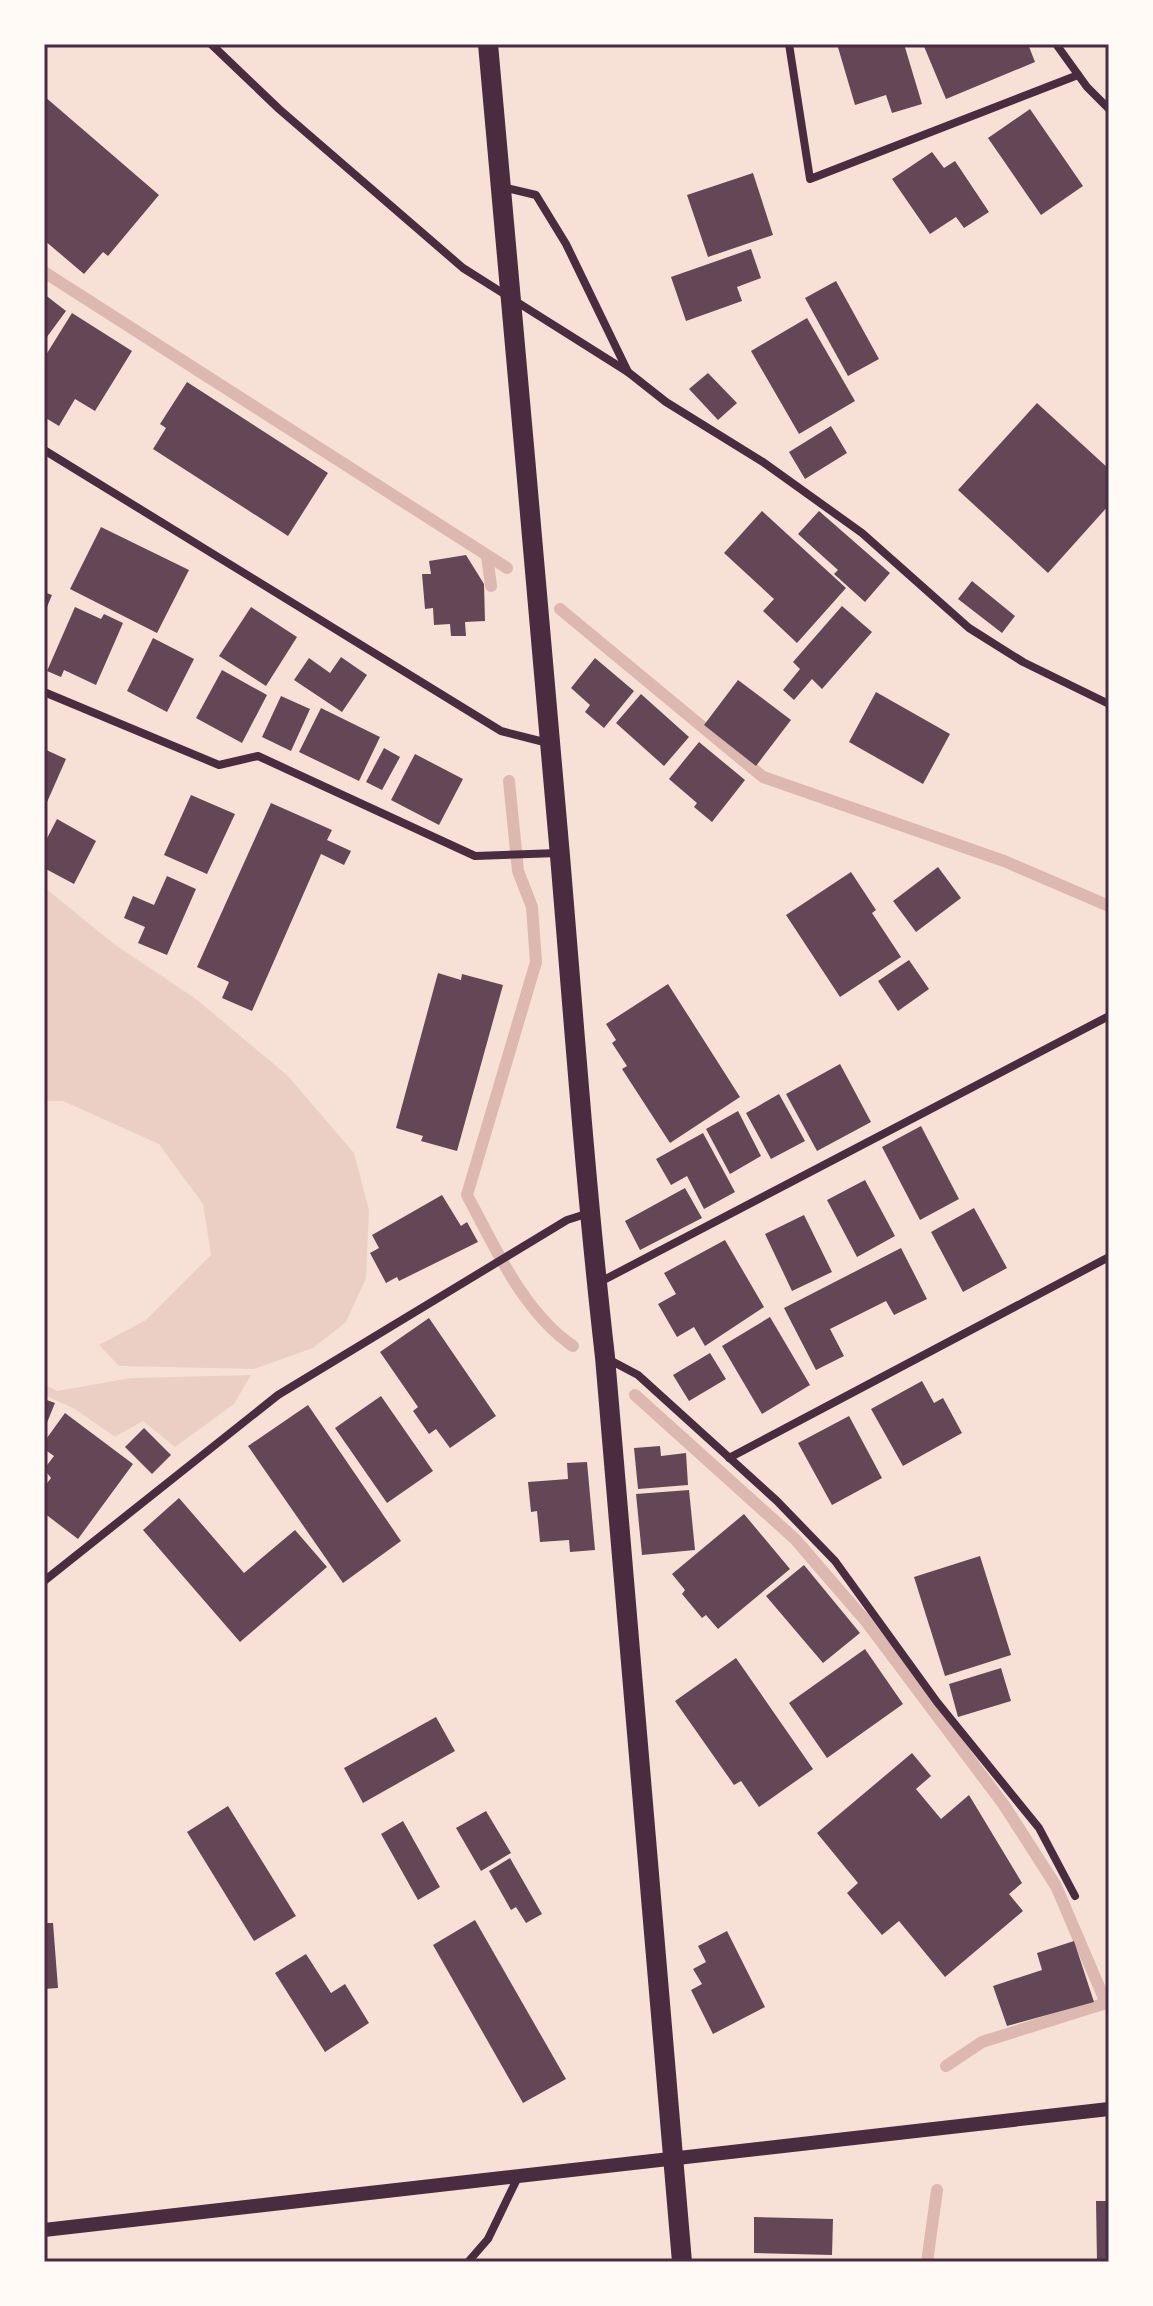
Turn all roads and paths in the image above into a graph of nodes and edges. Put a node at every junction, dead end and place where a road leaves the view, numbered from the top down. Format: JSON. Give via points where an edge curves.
{"nodes":[{"id":1,"x":211,"y":44,"type":"edge"},
{"id":2,"x":488,"y":44,"type":"edge"},
{"id":3,"x":789,"y":44,"type":"edge"},
{"id":4,"x":1056,"y":44,"type":"edge"},
{"id":5,"x":1078,"y":75,"type":"junction"},
{"id":6,"x":1109,"y":109,"type":"edge"},
{"id":7,"x":501,"y":187,"type":"junction"},
{"id":8,"x":514,"y":301,"type":"junction"},
{"id":9,"x":628,"y":372,"type":"junction"},
{"id":10,"x":44,"y":450,"type":"edge"},
{"id":11,"x":44,"y":692,"type":"edge"},
{"id":12,"x":1109,"y":704,"type":"edge"},
{"id":13,"x":548,"y":743,"type":"junction"},
{"id":14,"x":559,"y":853,"type":"junction"},
{"id":15,"x":1109,"y":1016,"type":"edge"},
{"id":16,"x":589,"y":1213,"type":"junction"},
{"id":17,"x":1109,"y":1257,"type":"edge"},
{"id":18,"x":597,"y":1284,"type":"junction"},
{"id":19,"x":605,"y":1357,"type":"junction"},
{"id":20,"x":729,"y":1458,"type":"junction"},
{"id":21,"x":44,"y":1581,"type":"edge"},
{"id":22,"x":1075,"y":1896,"type":"dead end"},
{"id":23,"x":1109,"y":2109,"type":"edge"},
{"id":24,"x":673,"y":2158,"type":"junction"},
{"id":25,"x":519,"y":2176,"type":"junction"},
{"id":26,"x":44,"y":2230,"type":"edge"},
{"id":27,"x":468,"y":2262,"type":"edge"},
{"id":28,"x":682,"y":2262,"type":"edge"}],
"edges":[{"from":1,"to":8,"type":"street","via":[[463,268]]},
{"from":2,"to":7,"type":"main road"},
{"from":3,"to":5,"type":"street","via":[[810,179]]},
{"from":4,"to":5,"type":"street"},
{"from":5,"to":6,"type":"street"},
{"from":7,"to":8,"type":"main road"},
{"from":7,"to":9,"type":"street","via":[[536,195],[566,244]]},
{"from":8,"to":9,"type":"street"},
{"from":8,"to":13,"type":"main road"},
{"from":9,"to":12,"type":"street","via":[[862,533],[969,628],[1023,662]]},
{"from":10,"to":13,"type":"street","via":[[501,731]]},
{"from":11,"to":14,"type":"street","via":[[219,765],[258,756],[475,856]]},
{"from":13,"to":14,"type":"main road"},
{"from":14,"to":16,"type":"main road"},
{"from":15,"to":18,"type":"street"},
{"from":16,"to":18,"type":"main road"},
{"from":16,"to":21,"type":"street","via":[[567,1220],[278,1395]]},
{"from":17,"to":20,"type":"street"},
{"from":18,"to":19,"type":"main road"},
{"from":19,"to":20,"type":"street","via":[[638,1375]]},
{"from":19,"to":24,"type":"main road"},
{"from":20,"to":22,"type":"street","via":[[835,1561],[937,1702],[1039,1828]]},
{"from":23,"to":24,"type":"street"},
{"from":24,"to":25,"type":"street"},
{"from":24,"to":28,"type":"main road"},
{"from":25,"to":26,"type":"street"},
{"from":25,"to":27,"type":"street","via":[[488,2239]]}]}
